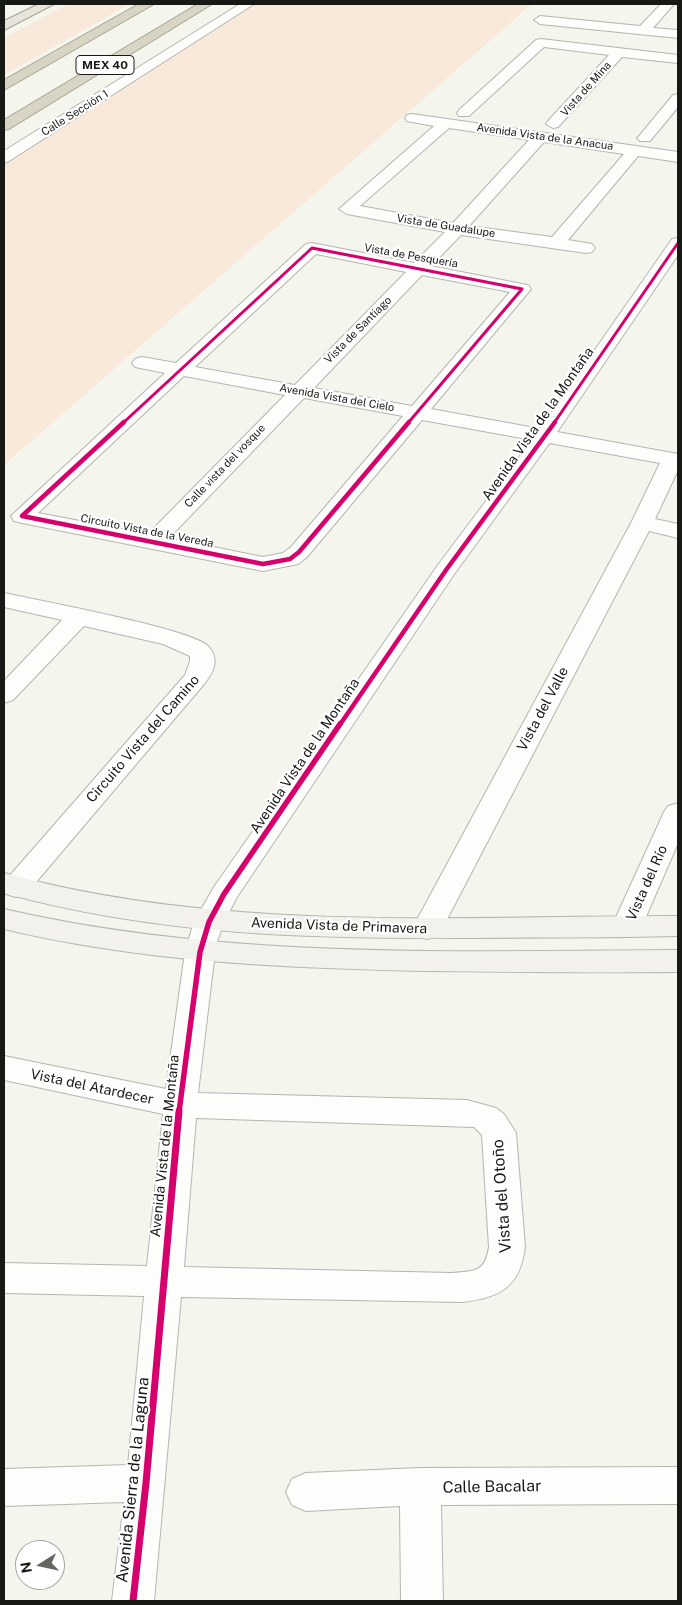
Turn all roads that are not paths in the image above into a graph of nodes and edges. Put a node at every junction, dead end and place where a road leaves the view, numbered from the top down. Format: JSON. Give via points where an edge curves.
{"nodes":[{"id":1,"x":33,"y":4,"type":"edge"},
{"id":2,"x":48,"y":4,"type":"edge"},
{"id":3,"x":148,"y":4,"type":"edge"},
{"id":4,"x":206,"y":4,"type":"edge"},
{"id":5,"x":248,"y":4,"type":"edge"},
{"id":6,"x":668,"y":4,"type":"edge"},
{"id":7,"x":578,"y":10,"type":"dead end"},
{"id":8,"x":4,"y":19,"type":"edge"},
{"id":9,"x":540,"y":20,"type":"dead end"},
{"id":10,"x":566,"y":21,"type":"junction"},
{"id":11,"x":4,"y":26,"type":"edge"},
{"id":12,"x":644,"y":30,"type":"junction"},
{"id":13,"x":678,"y":34,"type":"edge"},
{"id":14,"x":525,"y":40,"type":"dead end"},
{"id":15,"x":541,"y":43,"type":"junction"},
{"id":16,"x":618,"y":53,"type":"junction"},
{"id":17,"x":678,"y":60,"type":"edge"},
{"id":18,"x":4,"y":86,"type":"edge"},
{"id":19,"x":678,"y":98,"type":"edge"},
{"id":20,"x":427,"y":109,"type":"dead end"},
{"id":21,"x":464,"y":113,"type":"junction"},
{"id":22,"x":412,"y":118,"type":"dead end"},
{"id":23,"x":446,"y":123,"type":"junction"},
{"id":24,"x":553,"y":124,"type":"junction"},
{"id":25,"x":4,"y":126,"type":"edge"},
{"id":26,"x":541,"y":136,"type":"junction"},
{"id":27,"x":644,"y":138,"type":"junction"},
{"id":28,"x":678,"y":143,"type":"edge"},
{"id":29,"x":634,"y":151,"type":"junction"},
{"id":30,"x":678,"y":157,"type":"edge"},
{"id":31,"x":4,"y":158,"type":"edge"},
{"id":32,"x":457,"y":229,"type":"junction"},
{"id":33,"x":556,"y":243,"type":"junction"},
{"id":34,"x":678,"y":243,"type":"edge"},
{"id":35,"x":586,"y":248,"type":"dead end"},
{"id":36,"x":418,"y":269,"type":"junction"},
{"id":37,"x":142,"y":363,"type":"dead end"},
{"id":38,"x":180,"y":370,"type":"junction"},
{"id":39,"x":297,"y":391,"type":"junction"},
{"id":40,"x":416,"y":413,"type":"junction"},
{"id":41,"x":544,"y":437,"type":"junction"},
{"id":42,"x":676,"y":460,"type":"edge"},
{"id":43,"x":13,"y":514,"type":"edge"},
{"id":44,"x":642,"y":523,"type":"junction"},
{"id":45,"x":4,"y":529,"type":"edge"},
{"id":46,"x":678,"y":531,"type":"edge"},
{"id":47,"x":153,"y":542,"type":"junction"},
{"id":48,"x":4,"y":600,"type":"edge"},
{"id":49,"x":79,"y":617,"type":"junction"},
{"id":50,"x":4,"y":695,"type":"edge"},
{"id":51,"x":678,"y":812,"type":"edge"},
{"id":52,"x":10,"y":885,"type":"edge"},
{"id":53,"x":4,"y":919,"type":"edge"},
{"id":54,"x":627,"y":926,"type":"junction"},
{"id":55,"x":678,"y":926,"type":"edge"},
{"id":56,"x":427,"y":929,"type":"junction"},
{"id":57,"x":204,"y":937,"type":"junction"},
{"id":58,"x":678,"y":961,"type":"edge"},
{"id":59,"x":4,"y":1068,"type":"edge"},
{"id":60,"x":180,"y":1105,"type":"junction"},
{"id":61,"x":4,"y":1278,"type":"edge"},
{"id":62,"x":163,"y":1281,"type":"junction"},
{"id":63,"x":157,"y":1360,"type":"joint"},
{"id":64,"x":146,"y":1483,"type":"junction"},
{"id":65,"x":678,"y":1485,"type":"edge"},
{"id":66,"x":4,"y":1487,"type":"edge"},
{"id":67,"x":420,"y":1488,"type":"junction"},
{"id":68,"x":306,"y":1492,"type":"dead end"},
{"id":69,"x":133,"y":1601,"type":"edge"},
{"id":70,"x":422,"y":1601,"type":"edge"}],
"edges":[{"from":1,"to":8,"type":"main road"},
{"from":2,"to":11,"type":"main road"},
{"from":3,"to":18,"type":"highway","number":"MEX 40"},
{"from":4,"to":25,"type":"highway","number":"MEX 40"},
{"from":5,"to":31,"type":"street","name":"Calle Sección 1"},
{"from":6,"to":12,"type":"street"},
{"from":7,"to":10,"type":"street"},
{"from":9,"to":10,"type":"street"},
{"from":10,"to":12,"type":"street"},
{"from":12,"to":13,"type":"street"},
{"from":14,"to":15,"type":"street"},
{"from":15,"to":16,"type":"street"},
{"from":15,"to":21,"type":"street"},
{"from":16,"to":17,"type":"street"},
{"from":16,"to":24,"type":"street","name":"Vista de Mina"},
{"from":19,"to":27,"type":"street"},
{"from":20,"to":21,"type":"street","name":"Avenida Vista de la Anacua"},
{"from":21,"to":24,"type":"street","name":"Avenida Vista de la Anacua"},
{"from":22,"to":23,"type":"street","name":"Avenida Vista de la Anacua"},
{"from":23,"to":26,"type":"street","name":"Avenida Vista de la Anacua"},
{"from":23,"to":32,"type":"street","name":"Vista de Guadalupe","via":[[347,210]]},
{"from":24,"to":27,"type":"street","name":"Avenida Vista de la Anacua"},
{"from":26,"to":29,"type":"street","name":"Avenida Vista de la Anacua"},
{"from":26,"to":32,"type":"street","name":"Vista de Santiago"},
{"from":27,"to":28,"type":"street","name":"Avenida Vista de la Anacua"},
{"from":29,"to":30,"type":"street","name":"Avenida Vista de la Anacua"},
{"from":29,"to":33,"type":"street"},
{"from":32,"to":33,"type":"street","name":"Vista de Guadalupe"},
{"from":32,"to":36,"type":"street","name":"Vista de Santiago"},
{"from":33,"to":35,"type":"street","name":"Vista de Guadalupe"},
{"from":34,"to":41,"type":"street","name":"Avenida Vista de la Montaña"},
{"from":36,"to":38,"type":"street","name":"Vista de Pesquería","via":[[312,248]]},
{"from":36,"to":39,"type":"street","name":"Vista de Santiago"},
{"from":36,"to":40,"type":"street","name":"Vista de Pesquería","via":[[525,284]]},
{"from":37,"to":38,"type":"street","name":"Avenida Vista del Cielo"},
{"from":38,"to":39,"type":"street","name":"Avenida Vista del Cielo"},
{"from":38,"to":43,"type":"street"},
{"from":39,"to":40,"type":"street","name":"Avenida Vista del Cielo"},
{"from":39,"to":47,"type":"street","name":"Calle vista del vosque"},
{"from":40,"to":41,"type":"street","name":"Avenida Vista del Cielo"},
{"from":40,"to":47,"type":"street","name":"Circuito Vista de la Vereda","via":[[300,552],[290,559],[263,564]]},
{"from":41,"to":42,"type":"street","name":"Avenida Vista del Cielo"},
{"from":41,"to":57,"type":"street","name":"Avenida Vista de la Montaña","via":[[446,570],[224,894]]},
{"from":42,"to":44,"type":"street","name":"Vista del Valle"},
{"from":43,"to":45,"type":"street"},
{"from":43,"to":47,"type":"street","name":"Circuito Vista de la Vereda"},
{"from":44,"to":46,"type":"street"},
{"from":44,"to":56,"type":"street","name":"Vista del Valle"},
{"from":48,"to":49,"type":"street","name":"Circuito Vista del Camino"},
{"from":49,"to":50,"type":"street"},
{"from":49,"to":52,"type":"street","name":"Circuito Vista del Camino","via":[[184,643],[202,654],[204,667]]},
{"from":51,"to":54,"type":"street","name":"Vista del Río"},
{"from":52,"to":57,"type":"main road","name":"Avenida Vista de Primavera","via":[[111,909]]},
{"from":53,"to":57,"type":"main road","name":"Avenida Vista de Primavera","via":[[83,937]]},
{"from":54,"to":55,"type":"main road","name":"Avenida Vista de Primavera"},
{"from":54,"to":56,"type":"main road","name":"Avenida Vista de Primavera"},
{"from":56,"to":57,"type":"main road","name":"Avenida Vista de Primavera"},
{"from":57,"to":58,"type":"main road","name":"Avenida Vista de Primavera","via":[[355,959]]},
{"from":57,"to":60,"type":"street","name":"Avenida Vista de la Montaña"},
{"from":59,"to":60,"type":"street","name":"Vista del Atardecer"},
{"from":60,"to":62,"type":"street","name":"Avenida Vista de la Montaña"},
{"from":60,"to":62,"type":"street","name":"Vista del Otoño","via":[[410,1110],[484,1117],[499,1133],[506,1262],[500,1274],[491,1281],[451,1288]]},
{"from":61,"to":62,"type":"street"},
{"from":62,"to":63,"type":"street","name":"Avenida Vista de la Montaña"},
{"from":63,"to":64,"type":"street","name":"Avenida Sierra de la Laguna"},
{"from":64,"to":66,"type":"street"},
{"from":64,"to":69,"type":"street","name":"Avenida Sierra de la Laguna"},
{"from":65,"to":67,"type":"street","name":"Calle Bacalar"},
{"from":67,"to":68,"type":"street","name":"Calle Bacalar"},
{"from":67,"to":70,"type":"street"}]}
